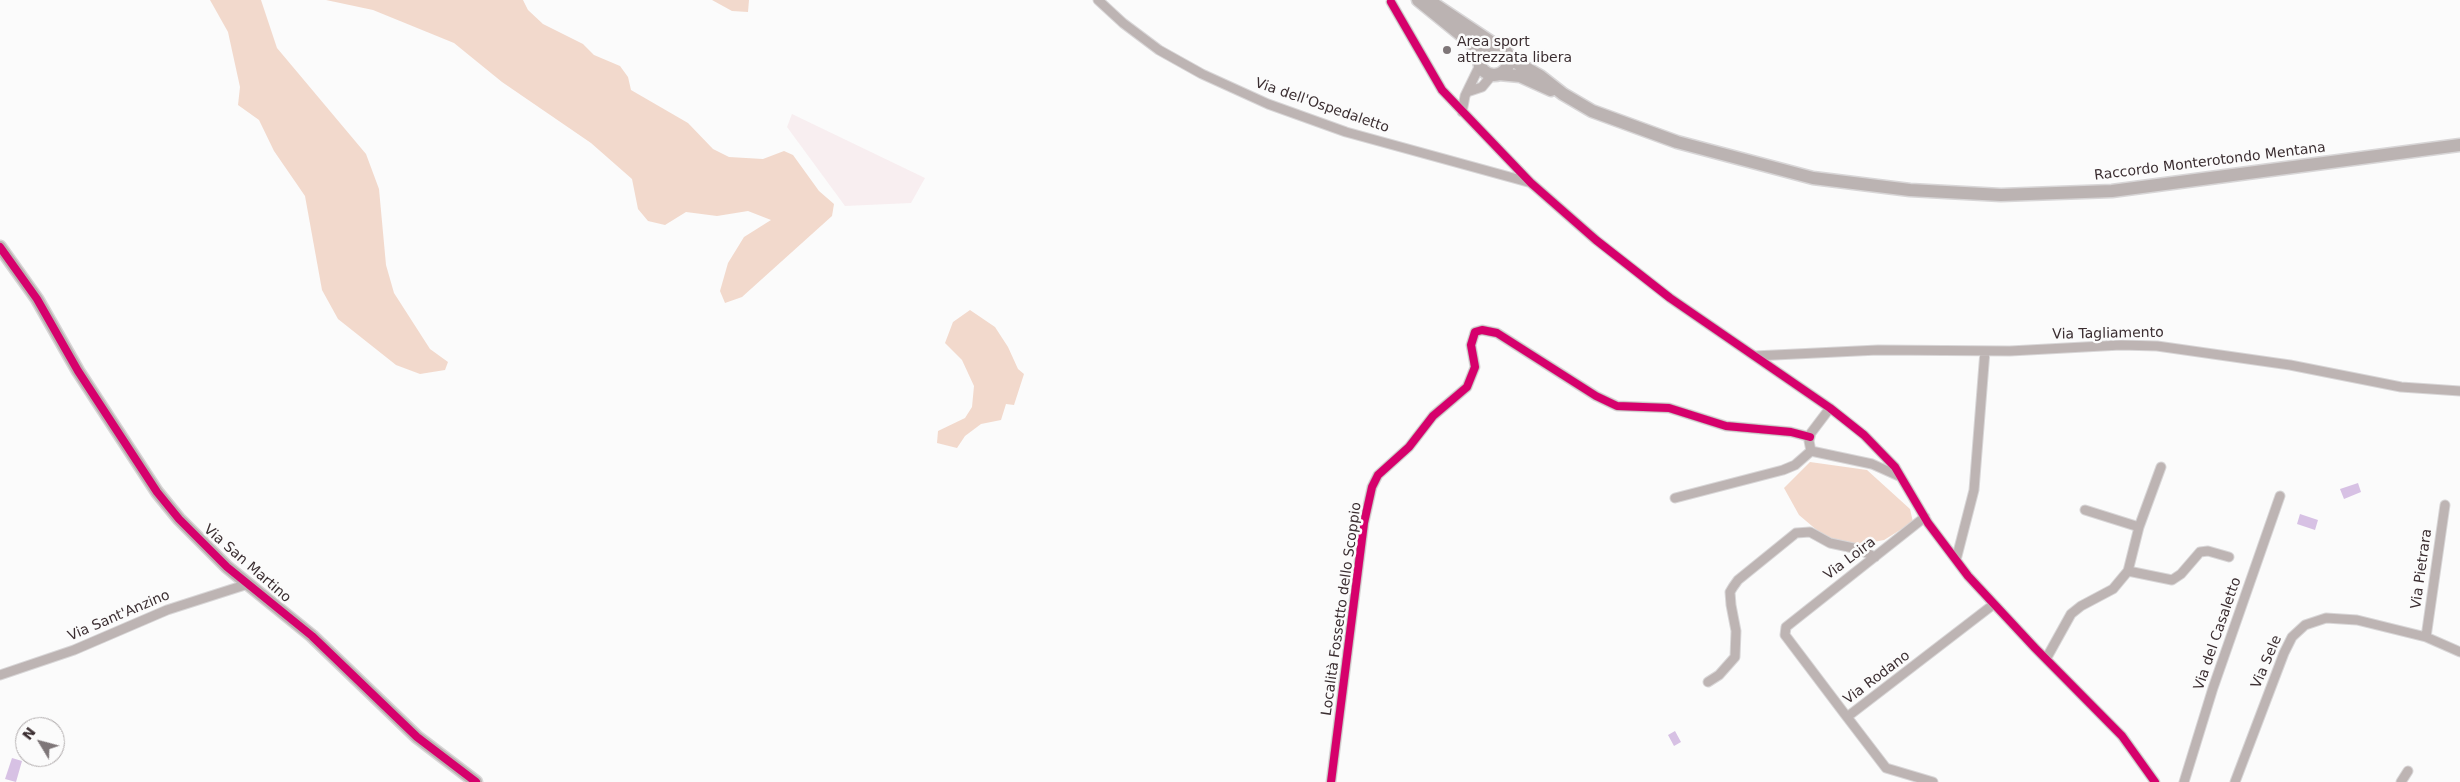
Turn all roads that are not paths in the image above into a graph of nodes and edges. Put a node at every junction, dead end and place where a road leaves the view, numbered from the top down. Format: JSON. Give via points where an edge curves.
{"nodes":[{"id":1,"x":1098,"y":0,"type":"edge"},
{"id":2,"x":1418,"y":0,"type":"edge"},
{"id":3,"x":1428,"y":0,"type":"edge"},
{"id":4,"x":1391,"y":2,"type":"dead end"},
{"id":5,"x":1494,"y":44,"type":"junction"},
{"id":6,"x":1510,"y":59,"type":"junction"},
{"id":7,"x":1479,"y":61,"type":"junction"},
{"id":8,"x":1496,"y":74,"type":"junction"},
{"id":9,"x":1467,"y":92,"type":"junction"},
{"id":10,"x":1563,"y":94,"type":"junction"},
{"id":11,"x":1462,"y":112,"type":"junction"},
{"id":12,"x":2460,"y":145,"type":"edge"},
{"id":13,"x":1531,"y":183,"type":"junction"},
{"id":14,"x":0,"y":247,"type":"edge"},
{"id":15,"x":1985,"y":351,"type":"junction"},
{"id":16,"x":1754,"y":356,"type":"junction"},
{"id":17,"x":2460,"y":391,"type":"edge"},
{"id":18,"x":1830,"y":408,"type":"junction"},
{"id":19,"x":1810,"y":437,"type":"junction"},
{"id":20,"x":1811,"y":451,"type":"junction"},
{"id":21,"x":2161,"y":467,"type":"dead end"},
{"id":22,"x":1902,"y":477,"type":"junction"},
{"id":23,"x":2280,"y":496,"type":"dead end"},
{"id":24,"x":1675,"y":498,"type":"dead end"},
{"id":25,"x":2445,"y":505,"type":"dead end"},
{"id":26,"x":2085,"y":510,"type":"dead end"},
{"id":27,"x":1925,"y":517,"type":"junction"},
{"id":28,"x":2139,"y":527,"type":"junction"},
{"id":29,"x":1875,"y":557,"type":"junction"},
{"id":30,"x":2229,"y":557,"type":"dead end"},
{"id":31,"x":1956,"y":560,"type":"junction"},
{"id":32,"x":2128,"y":571,"type":"junction"},
{"id":33,"x":248,"y":584,"type":"junction"},
{"id":34,"x":1994,"y":604,"type":"junction"},
{"id":35,"x":1791,"y":621,"type":"joint"},
{"id":36,"x":2426,"y":637,"type":"junction"},
{"id":37,"x":2460,"y":652,"type":"edge"},
{"id":38,"x":2046,"y":659,"type":"junction"},
{"id":39,"x":0,"y":675,"type":"edge"},
{"id":40,"x":1708,"y":682,"type":"dead end"},
{"id":41,"x":1847,"y":718,"type":"junction"},
{"id":42,"x":2408,"y":771,"type":"dead end"},
{"id":43,"x":476,"y":782,"type":"edge"},
{"id":44,"x":1331,"y":782,"type":"edge"},
{"id":45,"x":1933,"y":782,"type":"edge"},
{"id":46,"x":2155,"y":782,"type":"edge"},
{"id":47,"x":2184,"y":782,"type":"edge"},
{"id":48,"x":2234,"y":782,"type":"edge"},
{"id":49,"x":2401,"y":782,"type":"edge"}],
"edges":[{"from":1,"to":13,"type":"street","name":"Via dell'Ospedaletto","via":[[1159,50],[1268,104],[1346,132]]},
{"from":2,"to":7,"type":"main road","via":[[1466,39]]},
{"from":3,"to":5,"type":"main road"},
{"from":4,"to":11,"type":"street","via":[[1438,85]]},
{"from":5,"to":6,"type":"main road","via":[[1506,50]]},
{"from":5,"to":7,"type":"main road","via":[[1485,47]]},
{"from":6,"to":8,"type":"main road","via":[[1507,68]]},
{"from":6,"to":10,"type":"main road","name":"Raccordo Monterotondo Mentana"},
{"from":7,"to":8,"type":"main road","via":[[1484,72]]},
{"from":7,"to":9,"type":"street"},
{"from":8,"to":9,"type":"street","via":[[1482,87]]},
{"from":8,"to":10,"type":"main road","via":[[1520,76]]},
{"from":9,"to":11,"type":"street"},
{"from":10,"to":12,"type":"main road","name":"Raccordo Monterotondo Mentana","via":[[1592,111],[1668,139],[1813,178],[1981,195],[2132,189]]},
{"from":11,"to":13,"type":"street"},
{"from":13,"to":16,"type":"street","via":[[1670,298]]},
{"from":14,"to":33,"type":"main road","name":"Via San Martino","via":[[37,299],[78,371],[157,492],[192,532]]},
{"from":15,"to":16,"type":"street","name":"Via Tagliamento","via":[[1878,350]]},
{"from":15,"to":17,"type":"street","name":"Via Tagliamento","via":[[2157,346],[2290,365],[2401,387]]},
{"from":15,"to":31,"type":"street","via":[[1974,490]]},
{"from":16,"to":18,"type":"street"},
{"from":18,"to":19,"type":"street"},
{"from":18,"to":22,"type":"street","via":[[1864,435]]},
{"from":19,"to":20,"type":"street"},
{"from":19,"to":44,"type":"street","name":"Località Fossetto dello Scoppio","via":[[1726,426],[1668,408],[1617,406],[1497,333],[1475,332],[1471,345],[1476,364],[1470,382],[1433,416],[1409,446],[1378,475],[1372,487],[1362,540]]},
{"from":20,"to":22,"type":"street","via":[[1872,464]]},
{"from":20,"to":24,"type":"street","via":[[1796,465],[1783,470]]},
{"from":21,"to":28,"type":"street"},
{"from":22,"to":27,"type":"street"},
{"from":23,"to":47,"type":"street","name":"Via del Casaletto"},
{"from":25,"to":36,"type":"street","name":"Via Pietrara"},
{"from":26,"to":28,"type":"street"},
{"from":27,"to":29,"type":"street","name":"Via Loira"},
{"from":27,"to":31,"type":"street"},
{"from":28,"to":32,"type":"street"},
{"from":29,"to":35,"type":"street","name":"Via Loira"},
{"from":29,"to":40,"type":"street","via":[[1858,549],[1830,543],[1810,532],[1796,533],[1733,587],[1735,657]]},
{"from":30,"to":32,"type":"street","via":[[2200,552],[2172,580]]},
{"from":31,"to":34,"type":"street"},
{"from":32,"to":38,"type":"street","via":[[2113,589],[2071,614]]},
{"from":33,"to":39,"type":"street","name":"Via Sant'Anzino","via":[[168,610],[74,650]]},
{"from":33,"to":43,"type":"main road","name":"Via San Martino","via":[[306,631],[417,737]]},
{"from":34,"to":38,"type":"street"},
{"from":34,"to":41,"type":"street","name":"Via Rodano"},
{"from":35,"to":41,"type":"street","name":"Via Rodano","via":[[1785,636]]},
{"from":36,"to":37,"type":"street","name":"Via Sele"},
{"from":36,"to":48,"type":"street","name":"Via Sele","via":[[2340,618],[2320,619],[2301,627],[2284,653]]},
{"from":38,"to":46,"type":"street","via":[[2129,744]]},
{"from":41,"to":45,"type":"street","via":[[1886,768]]},
{"from":42,"to":49,"type":"street"}]}
